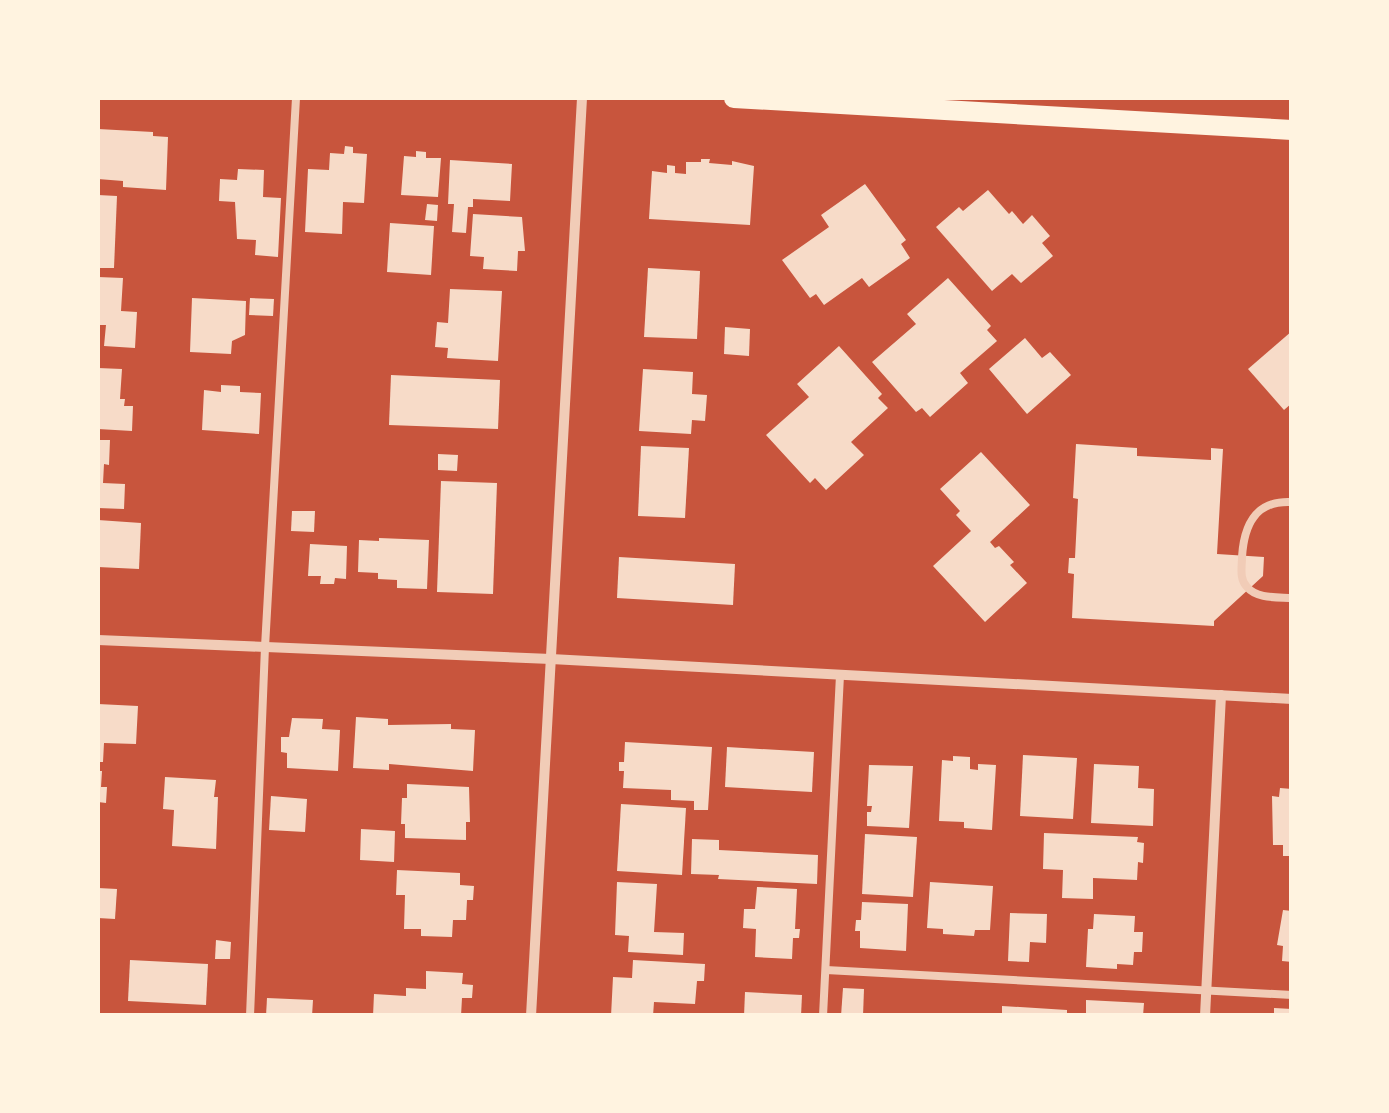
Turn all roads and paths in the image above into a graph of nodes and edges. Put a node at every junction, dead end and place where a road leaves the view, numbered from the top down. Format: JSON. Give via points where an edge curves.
{"nodes":[{"id":1,"x":296,"y":98,"type":"edge"},
{"id":2,"x":582,"y":98,"type":"edge"},
{"id":3,"x":734,"y":98,"type":"edge"},
{"id":4,"x":1292,"y":130,"type":"edge"},
{"id":5,"x":1292,"y":502,"type":"edge"},
{"id":6,"x":1292,"y":598,"type":"edge"},
{"id":7,"x":98,"y":640,"type":"edge"},
{"id":8,"x":265,"y":647,"type":"junction"},
{"id":9,"x":551,"y":659,"type":"junction"},
{"id":10,"x":840,"y":675,"type":"junction"},
{"id":11,"x":1221,"y":696,"type":"junction"},
{"id":12,"x":1292,"y":699,"type":"edge"},
{"id":13,"x":826,"y":970,"type":"junction"},
{"id":14,"x":1206,"y":990,"type":"junction"},
{"id":15,"x":1292,"y":994,"type":"edge"},
{"id":16,"x":250,"y":1016,"type":"edge"},
{"id":17,"x":531,"y":1016,"type":"edge"},
{"id":18,"x":823,"y":1016,"type":"edge"},
{"id":19,"x":1205,"y":1016,"type":"edge"}],
"edges":[{"from":1,"to":8,"type":"lane"},
{"from":2,"to":9,"type":"street"},
{"from":3,"to":4,"type":"main road"},
{"from":5,"to":6,"type":"lane","via":[[1266,505],[1252,517],[1244,532],[1242,574],[1256,594]]},
{"from":7,"to":8,"type":"street"},
{"from":8,"to":9,"type":"street"},
{"from":8,"to":16,"type":"lane"},
{"from":9,"to":10,"type":"street"},
{"from":9,"to":17,"type":"street"},
{"from":10,"to":11,"type":"street"},
{"from":10,"to":13,"type":"lane"},
{"from":11,"to":12,"type":"street"},
{"from":11,"to":14,"type":"street"},
{"from":13,"to":14,"type":"lane"},
{"from":13,"to":18,"type":"lane"},
{"from":14,"to":15,"type":"lane"},
{"from":14,"to":19,"type":"street"}]}
